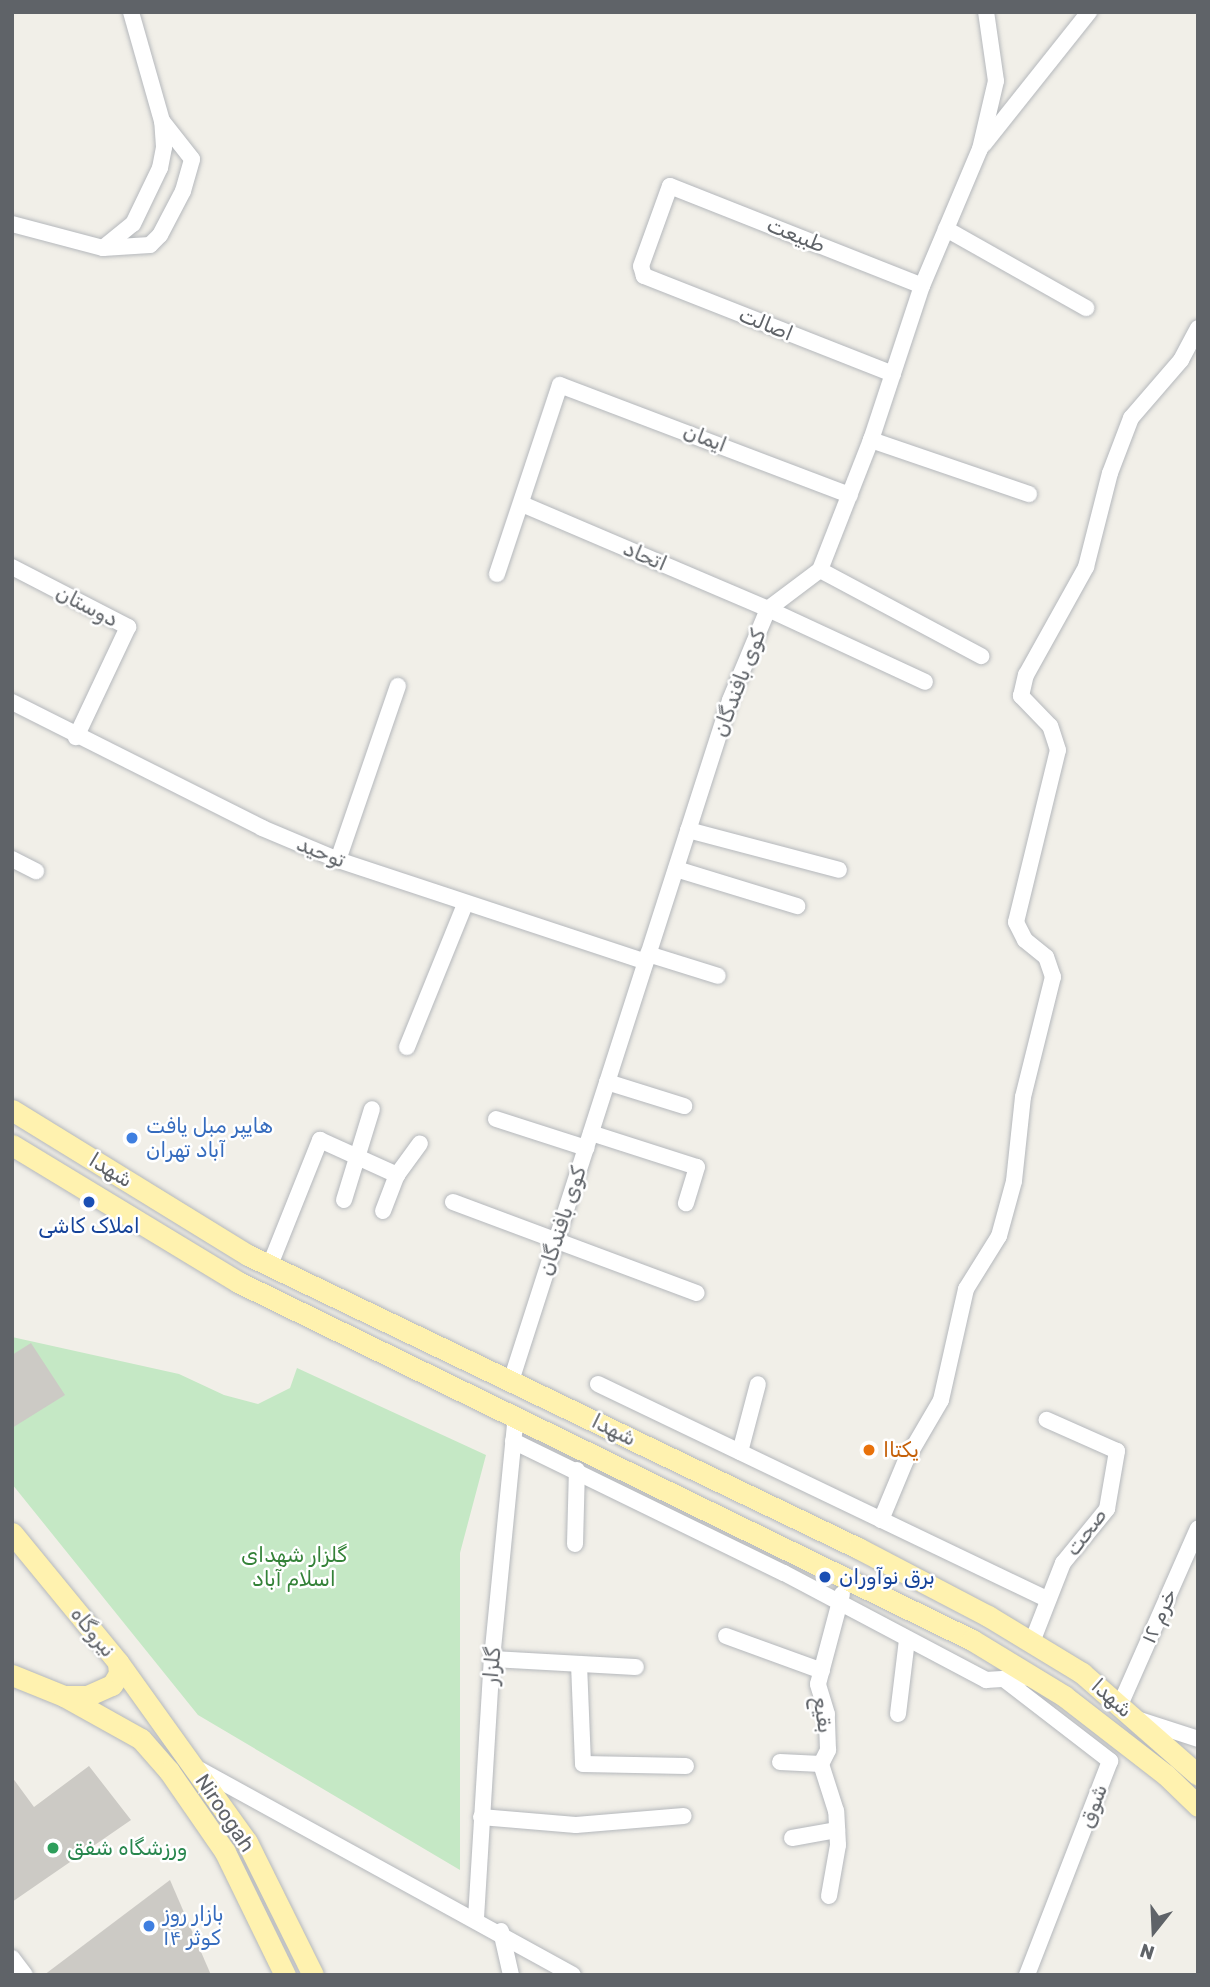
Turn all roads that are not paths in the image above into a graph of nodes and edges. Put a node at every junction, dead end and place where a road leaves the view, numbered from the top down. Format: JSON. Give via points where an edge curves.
{"nodes":[{"id":1,"x":131,"y":12,"type":"edge"},
{"id":2,"x":986,"y":12,"type":"edge"},
{"id":3,"x":1089,"y":12,"type":"edge"},
{"id":4,"x":162,"y":121,"type":"junction"},
{"id":5,"x":980,"y":149,"type":"junction"},
{"id":6,"x":670,"y":186,"type":"joint"},
{"id":7,"x":12,"y":224,"type":"edge"},
{"id":8,"x":946,"y":229,"type":"junction"},
{"id":9,"x":103,"y":248,"type":"junction"},
{"id":10,"x":922,"y":286,"type":"junction"},
{"id":11,"x":1086,"y":308,"type":"dead end"},
{"id":12,"x":1198,"y":328,"type":"edge"},
{"id":13,"x":892,"y":374,"type":"junction"},
{"id":14,"x":871,"y":440,"type":"junction"},
{"id":15,"x":1029,"y":494,"type":"dead end"},
{"id":16,"x":850,"y":495,"type":"junction"},
{"id":17,"x":522,"y":504,"type":"junction"},
{"id":18,"x":12,"y":567,"type":"edge"},
{"id":19,"x":820,"y":570,"type":"junction"},
{"id":20,"x":498,"y":573,"type":"dead end"},
{"id":21,"x":768,"y":609,"type":"junction"},
{"id":22,"x":981,"y":656,"type":"dead end"},
{"id":23,"x":925,"y":682,"type":"dead end"},
{"id":24,"x":398,"y":686,"type":"dead end"},
{"id":25,"x":12,"y":702,"type":"edge"},
{"id":26,"x":76,"y":737,"type":"junction"},
{"id":27,"x":688,"y":830,"type":"junction"},
{"id":28,"x":12,"y":859,"type":"edge"},
{"id":29,"x":338,"y":860,"type":"junction"},
{"id":30,"x":676,"y":869,"type":"junction"},
{"id":31,"x":839,"y":870,"type":"dead end"},
{"id":32,"x":36,"y":871,"type":"dead end"},
{"id":33,"x":465,"y":904,"type":"junction"},
{"id":34,"x":797,"y":906,"type":"dead end"},
{"id":35,"x":647,"y":958,"type":"junction"},
{"id":36,"x":718,"y":976,"type":"dead end"},
{"id":37,"x":407,"y":1047,"type":"dead end"},
{"id":38,"x":607,"y":1082,"type":"junction"},
{"id":39,"x":684,"y":1106,"type":"dead end"},
{"id":40,"x":15,"y":1109,"type":"edge"},
{"id":41,"x":372,"y":1110,"type":"dead end"},
{"id":42,"x":496,"y":1119,"type":"dead end"},
{"id":43,"x":588,"y":1140,"type":"junction"},
{"id":44,"x":420,"y":1143,"type":"dead end"},
{"id":45,"x":12,"y":1145,"type":"edge"},
{"id":46,"x":354,"y":1156,"type":"junction"},
{"id":47,"x":397,"y":1175,"type":"junction"},
{"id":48,"x":344,"y":1200,"type":"dead end"},
{"id":49,"x":453,"y":1202,"type":"dead end"},
{"id":50,"x":686,"y":1203,"type":"dead end"},
{"id":51,"x":383,"y":1211,"type":"dead end"},
{"id":52,"x":556,"y":1239,"type":"junction"},
{"id":53,"x":270,"y":1265,"type":"junction"},
{"id":54,"x":697,"y":1293,"type":"dead end"},
{"id":55,"x":510,"y":1381,"type":"junction"},
{"id":56,"x":598,"y":1384,"type":"dead end"},
{"id":57,"x":758,"y":1384,"type":"dead end"},
{"id":58,"x":516,"y":1415,"type":"junction"},
{"id":59,"x":1047,"y":1420,"type":"dead end"},
{"id":60,"x":513,"y":1441,"type":"junction"},
{"id":61,"x":740,"y":1451,"type":"junction"},
{"id":62,"x":577,"y":1470,"type":"junction"},
{"id":63,"x":881,"y":1520,"type":"junction"},
{"id":64,"x":1198,"y":1528,"type":"edge"},
{"id":65,"x":12,"y":1533,"type":"edge"},
{"id":66,"x":575,"y":1544,"type":"dead end"},
{"id":67,"x":846,"y":1574,"type":"junction"},
{"id":68,"x":1046,"y":1599,"type":"junction"},
{"id":69,"x":841,"y":1603,"type":"junction"},
{"id":70,"x":726,"y":1636,"type":"dead end"},
{"id":71,"x":907,"y":1640,"type":"junction"},
{"id":72,"x":1032,"y":1643,"type":"junction"},
{"id":73,"x":492,"y":1659,"type":"junction"},
{"id":74,"x":118,"y":1662,"type":"junction"},
{"id":75,"x":579,"y":1664,"type":"junction"},
{"id":76,"x":636,"y":1667,"type":"dead end"},
{"id":77,"x":822,"y":1671,"type":"junction"},
{"id":78,"x":14,"y":1677,"type":"edge"},
{"id":79,"x":1034,"y":1677,"type":"junction"},
{"id":80,"x":1005,"y":1680,"type":"junction"},
{"id":81,"x":64,"y":1696,"type":"junction"},
{"id":82,"x":1128,"y":1712,"type":"junction"},
{"id":83,"x":898,"y":1714,"type":"dead end"},
{"id":84,"x":1198,"y":1739,"type":"edge"},
{"id":85,"x":1181,"y":1759,"type":"junction"},
{"id":86,"x":780,"y":1762,"type":"dead end"},
{"id":87,"x":821,"y":1764,"type":"junction"},
{"id":88,"x":193,"y":1766,"type":"junction"},
{"id":89,"x":686,"y":1766,"type":"dead end"},
{"id":90,"x":1166,"y":1775,"type":"junction"},
{"id":91,"x":1198,"y":1775,"type":"edge"},
{"id":92,"x":1198,"y":1807,"type":"edge"},
{"id":93,"x":684,"y":1816,"type":"dead end"},
{"id":94,"x":481,"y":1817,"type":"junction"},
{"id":95,"x":837,"y":1830,"type":"junction"},
{"id":96,"x":792,"y":1838,"type":"dead end"},
{"id":97,"x":829,"y":1896,"type":"dead end"},
{"id":98,"x":476,"y":1917,"type":"junction"},
{"id":99,"x":501,"y":1931,"type":"junction"},
{"id":100,"x":12,"y":1958,"type":"edge"},
{"id":101,"x":25,"y":1975,"type":"edge"},
{"id":102,"x":285,"y":1975,"type":"edge"},
{"id":103,"x":313,"y":1975,"type":"edge"},
{"id":104,"x":511,"y":1975,"type":"edge"},
{"id":105,"x":573,"y":1975,"type":"edge"},
{"id":106,"x":1027,"y":1975,"type":"edge"}],
"edges":[{"from":1,"to":4,"type":"street"},
{"from":2,"to":5,"type":"street","via":[[996,81]]},
{"from":3,"to":5,"type":"street"},
{"from":4,"to":9,"type":"street","via":[[160,168],[148,195],[133,224]]},
{"from":4,"to":9,"type":"street","via":[[192,159],[183,191],[150,245]]},
{"from":5,"to":8,"type":"street"},
{"from":6,"to":10,"type":"street","name":"طبیعت"},
{"from":6,"to":13,"type":"street","name":"اصالت","via":[[640,272]]},
{"from":7,"to":9,"type":"street"},
{"from":8,"to":10,"type":"street"},
{"from":8,"to":11,"type":"street"},
{"from":10,"to":13,"type":"street"},
{"from":12,"to":63,"type":"street","via":[[1181,360],[1130,418],[1110,473],[1086,567],[1026,675],[1021,696],[1050,726],[1058,750],[1016,922],[1025,940],[1046,957],[1053,978],[1023,1097],[1014,1181],[999,1236],[967,1289],[940,1400],[906,1460]]},
{"from":13,"to":14,"type":"street"},
{"from":14,"to":15,"type":"street"},
{"from":14,"to":16,"type":"street"},
{"from":16,"to":17,"type":"street","name":"ایمان","via":[[560,385]]},
{"from":16,"to":19,"type":"street"},
{"from":17,"to":20,"type":"street"},
{"from":17,"to":21,"type":"street","name":"اتحاد"},
{"from":18,"to":26,"type":"street","name":"دوستان","via":[[128,627]]},
{"from":19,"to":21,"type":"street","name":"کوی بافندگان"},
{"from":19,"to":22,"type":"street"},
{"from":21,"to":23,"type":"street","name":"اتحاد"},
{"from":21,"to":27,"type":"street","name":"کوی بافندگان","via":[[730,701]]},
{"from":24,"to":29,"type":"street"},
{"from":25,"to":26,"type":"street","name":"توحید"},
{"from":26,"to":29,"type":"street","name":"توحید"},
{"from":27,"to":30,"type":"street","name":"کوی بافندگان"},
{"from":27,"to":31,"type":"street"},
{"from":28,"to":32,"type":"street"},
{"from":29,"to":33,"type":"street","name":"توحید"},
{"from":30,"to":34,"type":"street"},
{"from":30,"to":35,"type":"street","name":"کوی بافندگان"},
{"from":33,"to":35,"type":"street","name":"توحید"},
{"from":33,"to":37,"type":"street"},
{"from":35,"to":36,"type":"street","name":"توحید"},
{"from":35,"to":38,"type":"street","name":"کوی بافندگان"},
{"from":38,"to":39,"type":"street"},
{"from":38,"to":43,"type":"street","name":"کوی بافندگان"},
{"from":40,"to":53,"type":"main road","name":"شهدا"},
{"from":41,"to":46,"type":"street"},
{"from":42,"to":43,"type":"street"},
{"from":43,"to":50,"type":"street","via":[[697,1167]]},
{"from":43,"to":52,"type":"street","name":"کوی بافندگان"},
{"from":44,"to":47,"type":"street"},
{"from":45,"to":58,"type":"main road","name":"شهدا","via":[[238,1282]]},
{"from":46,"to":47,"type":"street"},
{"from":46,"to":48,"type":"street"},
{"from":46,"to":53,"type":"street","via":[[320,1140]]},
{"from":47,"to":51,"type":"street"},
{"from":49,"to":52,"type":"street"},
{"from":52,"to":54,"type":"street"},
{"from":52,"to":55,"type":"street","name":"کوی بافندگان"},
{"from":53,"to":55,"type":"main road","name":"شهدا"},
{"from":55,"to":72,"type":"main road","name":"شهدا","via":[[858,1548]]},
{"from":56,"to":61,"type":"street"},
{"from":57,"to":61,"type":"street"},
{"from":58,"to":60,"type":"street","name":"گلزار"},
{"from":58,"to":67,"type":"main road","name":"شهدا"},
{"from":59,"to":68,"type":"street","name":"صحت","via":[[1117,1451],[1107,1509],[1063,1563]]},
{"from":60,"to":62,"type":"street"},
{"from":60,"to":73,"type":"street","name":"گلزار"},
{"from":61,"to":63,"type":"street"},
{"from":62,"to":66,"type":"street"},
{"from":62,"to":69,"type":"street"},
{"from":63,"to":68,"type":"street"},
{"from":64,"to":82,"type":"street","name":"خرم ۱۲"},
{"from":65,"to":74,"type":"main road","name":"نیروگاه"},
{"from":67,"to":69,"type":"street","name":"بقیع"},
{"from":67,"to":79,"type":"main road","name":"شهدا"},
{"from":68,"to":72,"type":"street","name":"صحت"},
{"from":69,"to":71,"type":"street"},
{"from":69,"to":77,"type":"street","name":"بقیع"},
{"from":70,"to":77,"type":"street"},
{"from":71,"to":80,"type":"street","via":[[986,1681]]},
{"from":71,"to":83,"type":"street"},
{"from":72,"to":82,"type":"main road","name":"شهدا","via":[[1082,1673]]},
{"from":73,"to":75,"type":"street"},
{"from":73,"to":94,"type":"street","name":"گلزار"},
{"from":74,"to":81,"type":"main road","name":"نیروگاه","via":[[119,1674],[104,1691]]},
{"from":74,"to":88,"type":"main road","name":"Niroogah"},
{"from":75,"to":76,"type":"street"},
{"from":75,"to":89,"type":"street","via":[[583,1764]]},
{"from":77,"to":87,"type":"street","name":"بقیع","via":[[818,1684],[827,1714],[828,1750]]},
{"from":78,"to":81,"type":"main road","name":"نیروگاه"},
{"from":79,"to":80,"type":"street"},
{"from":79,"to":90,"type":"main road","name":"شهدا"},
{"from":80,"to":106,"type":"street","name":"شوق","via":[[1110,1761]]},
{"from":81,"to":102,"type":"main road","name":"Niroogah","via":[[141,1739],[169,1771],[225,1852]]},
{"from":82,"to":84,"type":"street"},
{"from":82,"to":85,"type":"main road","name":"شهدا"},
{"from":85,"to":90,"type":"main road"},
{"from":85,"to":91,"type":"main road","name":"شهدا"},
{"from":86,"to":87,"type":"street"},
{"from":87,"to":95,"type":"street","name":"بقیع"},
{"from":88,"to":98,"type":"street"},
{"from":88,"to":103,"type":"main road","name":"Niroogah","via":[[247,1842]]},
{"from":90,"to":92,"type":"main road","name":"شهدا"},
{"from":93,"to":94,"type":"street","via":[[576,1825]]},
{"from":94,"to":98,"type":"street","name":"گلزار"},
{"from":95,"to":96,"type":"street"},
{"from":95,"to":97,"type":"street","name":"بقیع"},
{"from":98,"to":99,"type":"street"},
{"from":99,"to":104,"type":"street"},
{"from":99,"to":105,"type":"street"},
{"from":100,"to":101,"type":"street"}]}
